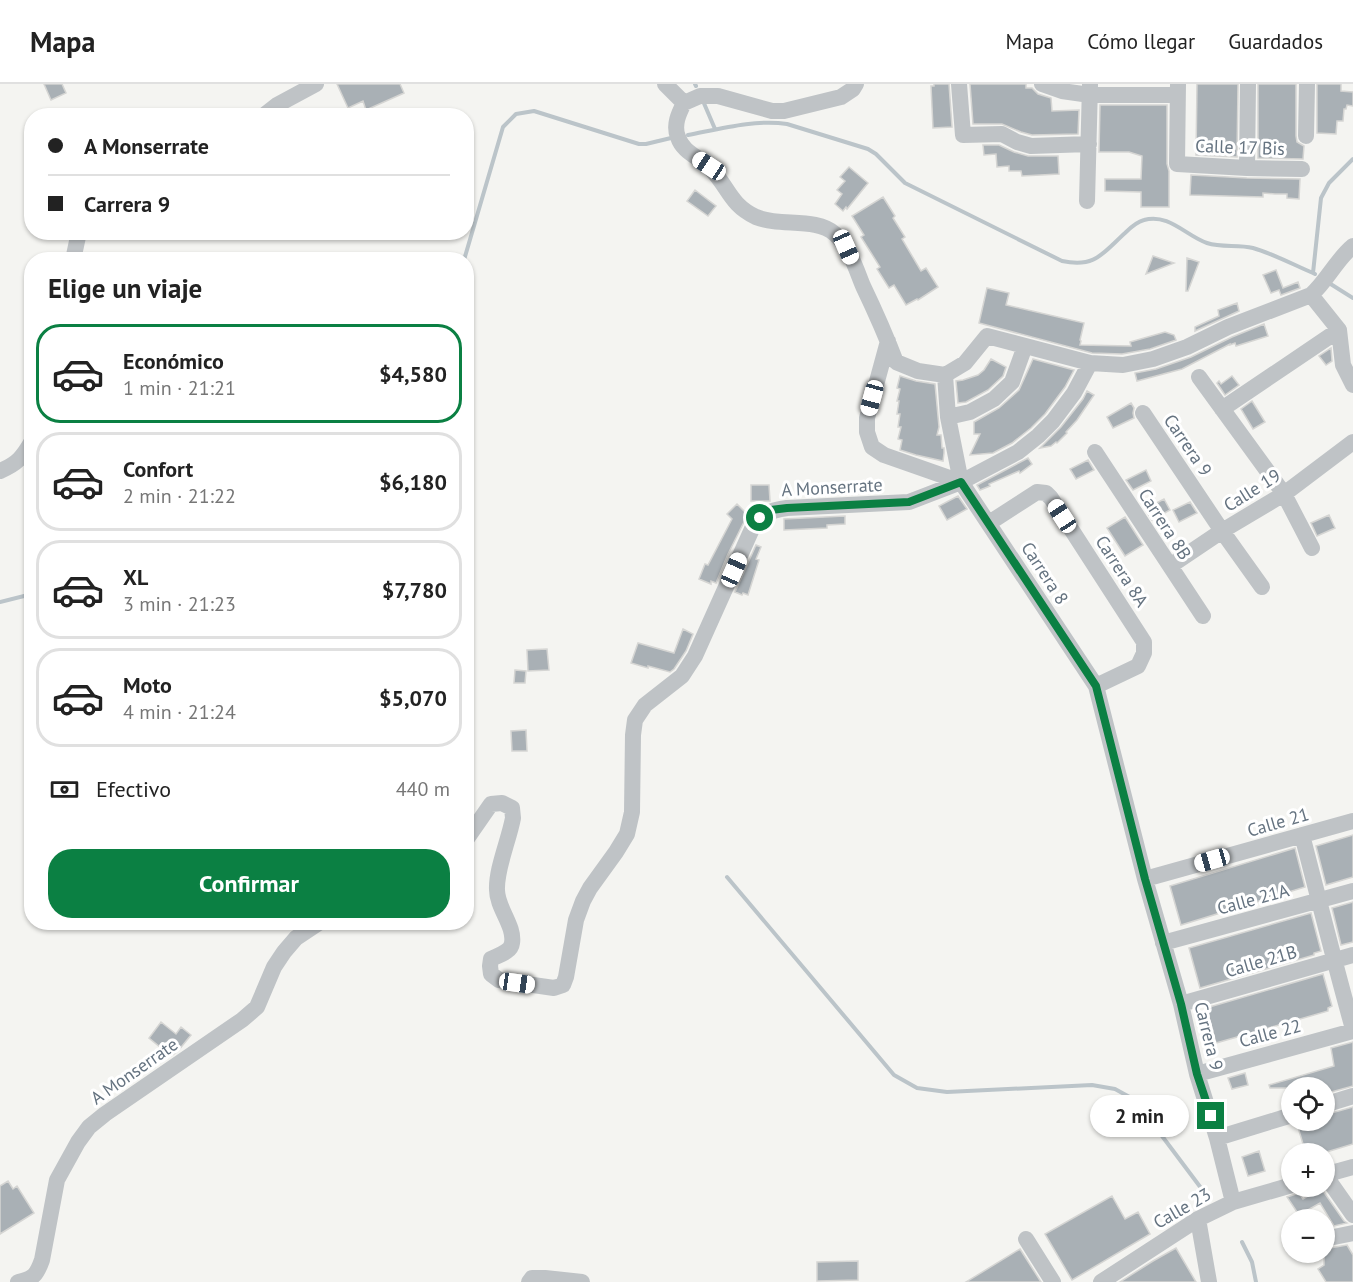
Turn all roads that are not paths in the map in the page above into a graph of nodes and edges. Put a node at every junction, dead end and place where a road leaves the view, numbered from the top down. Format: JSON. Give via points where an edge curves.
{"nodes":[{"id":1,"x":316,"y":84,"type":"edge"},
{"id":2,"x":665,"y":84,"type":"edge"},
{"id":3,"x":856,"y":84,"type":"edge"},
{"id":4,"x":959,"y":84,"type":"edge"},
{"id":5,"x":1042,"y":84,"type":"edge"},
{"id":6,"x":1248,"y":84,"type":"edge"},
{"id":7,"x":1307,"y":84,"type":"edge"},
{"id":8,"x":1090,"y":89,"type":"edge"},
{"id":9,"x":1178,"y":90,"type":"edge"},
{"id":10,"x":684,"y":103,"type":"junction"},
{"id":11,"x":273,"y":108,"type":"edge"},
{"id":12,"x":1306,"y":136,"type":"dead end"},
{"id":13,"x":1089,"y":144,"type":"junction"},
{"id":14,"x":1247,"y":168,"type":"junction"},
{"id":15,"x":1302,"y":169,"type":"dead end"},
{"id":16,"x":1087,"y":201,"type":"dead end"},
{"id":17,"x":1347,"y":252,"type":"edge"},
{"id":18,"x":1314,"y":292,"type":"junction"},
{"id":19,"x":1339,"y":330,"type":"junction"},
{"id":20,"x":888,"y":341,"type":"junction"},
{"id":21,"x":1025,"y":346,"type":"junction"},
{"id":22,"x":1090,"y":363,"type":"junction"},
{"id":23,"x":945,"y":375,"type":"junction"},
{"id":24,"x":1199,"y":377,"type":"dead end"},
{"id":25,"x":1353,"y":386,"type":"edge"},
{"id":26,"x":1222,"y":409,"type":"junction"},
{"id":27,"x":1143,"y":413,"type":"dead end"},
{"id":28,"x":948,"y":417,"type":"junction"},
{"id":29,"x":1353,"y":442,"type":"edge"},
{"id":30,"x":1095,"y":452,"type":"dead end"},
{"id":31,"x":24,"y":455,"type":"edge"},
{"id":32,"x":0,"y":471,"type":"edge"},
{"id":33,"x":961,"y":482,"type":"junction"},
{"id":34,"x":1284,"y":494,"type":"junction"},
{"id":35,"x":989,"y":523,"type":"junction"},
{"id":36,"x":1222,"y":531,"type":"junction"},
{"id":37,"x":1312,"y":548,"type":"dead end"},
{"id":38,"x":1170,"y":566,"type":"junction"},
{"id":39,"x":1262,"y":587,"type":"dead end"},
{"id":40,"x":1203,"y":616,"type":"dead end"},
{"id":41,"x":1096,"y":686,"type":"junction"},
{"id":42,"x":1353,"y":821,"type":"edge"},
{"id":43,"x":474,"y":828,"type":"edge"},
{"id":44,"x":1302,"y":835,"type":"junction"},
{"id":45,"x":1145,"y":879,"type":"junction"},
{"id":46,"x":1353,"y":891,"type":"edge"},
{"id":47,"x":1320,"y":901,"type":"junction"},
{"id":48,"x":308,"y":930,"type":"edge"},
{"id":49,"x":1163,"y":943,"type":"junction"},
{"id":50,"x":1353,"y":955,"type":"edge"},
{"id":51,"x":1334,"y":960,"type":"junction"},
{"id":52,"x":1181,"y":1004,"type":"junction"},
{"id":53,"x":1353,"y":1030,"type":"edge"},
{"id":54,"x":1197,"y":1074,"type":"junction"},
{"id":55,"x":1353,"y":1096,"type":"edge"},
{"id":56,"x":1335,"y":1102,"type":"edge"},
{"id":57,"x":1281,"y":1118,"type":"edge"},
{"id":58,"x":1217,"y":1138,"type":"junction"},
{"id":59,"x":1353,"y":1167,"type":"edge"},
{"id":60,"x":1335,"y":1172,"type":"edge"},
{"id":61,"x":1281,"y":1188,"type":"edge"},
{"id":62,"x":1335,"y":1189,"type":"edge"},
{"id":63,"x":1233,"y":1202,"type":"junction"},
{"id":64,"x":1353,"y":1215,"type":"edge"},
{"id":65,"x":1198,"y":1219,"type":"junction"},
{"id":66,"x":1353,"y":1233,"type":"edge"},
{"id":67,"x":1335,"y":1237,"type":"edge"},
{"id":68,"x":1026,"y":1239,"type":"dead end"},
{"id":69,"x":18,"y":1282,"type":"edge"},
{"id":70,"x":529,"y":1282,"type":"edge"},
{"id":71,"x":582,"y":1282,"type":"edge"},
{"id":72,"x":1053,"y":1282,"type":"edge"},
{"id":73,"x":1101,"y":1282,"type":"edge"},
{"id":74,"x":1209,"y":1282,"type":"edge"}],
"edges":[{"from":1,"to":11,"type":"street"},
{"from":2,"to":10,"type":"street"},
{"from":3,"to":10,"type":"street","via":[[841,97],[784,111],[718,96],[700,96]]},
{"from":4,"to":13,"type":"street","via":[[963,135],[1002,134],[1031,146]]},
{"from":5,"to":8,"type":"street","via":[[1062,91]]},
{"from":6,"to":14,"type":"street"},
{"from":7,"to":12,"type":"street"},
{"from":8,"to":9,"type":"street"},
{"from":8,"to":13,"type":"street"},
{"from":9,"to":14,"type":"street","name":"Calle 17 Bis","via":[[1176,164]]},
{"from":10,"to":20,"type":"street","via":[[676,118],[677,137],[687,152],[709,166],[729,196],[757,217],[815,225],[834,233],[846,247]]},
{"from":13,"to":16,"type":"street"},
{"from":14,"to":15,"type":"street","name":"Calle 17 Bis"},
{"from":17,"to":18,"type":"street"},
{"from":18,"to":19,"type":"street"},
{"from":18,"to":22,"type":"street","via":[[1153,359],[1124,366]]},
{"from":19,"to":25,"type":"street","via":[[1343,365]]},
{"from":19,"to":26,"type":"street"},
{"from":20,"to":23,"type":"street","via":[[896,362]]},
{"from":20,"to":33,"type":"street","via":[[867,418],[872,447],[884,455]]},
{"from":21,"to":22,"type":"street"},
{"from":21,"to":23,"type":"street","via":[[987,336],[965,363]]},
{"from":21,"to":28,"type":"street","via":[[1011,382],[994,399],[970,412]]},
{"from":22,"to":33,"type":"street","via":[[1074,393],[1038,436],[1018,452]]},
{"from":23,"to":28,"type":"street"},
{"from":24,"to":26,"type":"street"},
{"from":26,"to":34,"type":"street"},
{"from":27,"to":36,"type":"street","name":"Carrera 9"},
{"from":28,"to":33,"type":"street"},
{"from":29,"to":34,"type":"street","name":"Calle 19"},
{"from":30,"to":38,"type":"street","name":"Carrera 8B"},
{"from":31,"to":32,"type":"street"},
{"from":33,"to":35,"type":"street","name":"Carrera 8"},
{"from":33,"to":43,"type":"street","name":"A Monserrate","via":[[909,502],[787,508],[771,510],[760,518],[695,657],[682,676],[645,705],[635,720],[632,812],[627,834],[583,901],[563,985],[554,988],[499,980],[491,974],[491,959],[512,945],[512,933],[496,893],[512,808],[502,803],[491,804]]},
{"from":34,"to":36,"type":"street","name":"Calle 19"},
{"from":34,"to":37,"type":"street"},
{"from":35,"to":41,"type":"street","name":"Carrera 8"},
{"from":35,"to":41,"type":"street","name":"Carrera 8A","via":[[1037,492],[1051,498],[1144,642],[1138,666]]},
{"from":36,"to":38,"type":"street","name":"Calle 19"},
{"from":36,"to":39,"type":"street","name":"Carrera 9"},
{"from":38,"to":40,"type":"street","name":"Carrera 8B"},
{"from":41,"to":45,"type":"street","name":"Carrera 8"},
{"from":42,"to":44,"type":"street","name":"Calle 21"},
{"from":44,"to":45,"type":"street","name":"Calle 21"},
{"from":44,"to":47,"type":"street"},
{"from":45,"to":49,"type":"street","name":"Carrera 9"},
{"from":46,"to":47,"type":"street","name":"Calle 21A"},
{"from":47,"to":49,"type":"street","name":"Calle 21A"},
{"from":47,"to":51,"type":"street"},
{"from":48,"to":69,"type":"street","name":"A Monserrate","via":[[296,938],[274,967],[257,1008],[89,1127],[57,1180],[37,1272]]},
{"from":49,"to":52,"type":"street","name":"Carrera 9"},
{"from":50,"to":51,"type":"street","name":"Calle 21B"},
{"from":51,"to":52,"type":"street","name":"Calle 21B"},
{"from":51,"to":53,"type":"street"},
{"from":52,"to":54,"type":"street","name":"Carrera 9"},
{"from":53,"to":54,"type":"street","name":"Calle 22"},
{"from":54,"to":58,"type":"street","name":"Carrera 9"},
{"from":55,"to":56,"type":"street"},
{"from":57,"to":58,"type":"street"},
{"from":58,"to":63,"type":"street","name":"Carrera 9"},
{"from":59,"to":60,"type":"street"},
{"from":61,"to":63,"type":"street","name":"Calle 23"},
{"from":62,"to":64,"type":"street"},
{"from":63,"to":65,"type":"street","name":"Calle 23"},
{"from":65,"to":73,"type":"street","name":"Calle 23"},
{"from":65,"to":74,"type":"street"},
{"from":66,"to":67,"type":"street"},
{"from":68,"to":72,"type":"street"},
{"from":70,"to":71,"type":"street","via":[[532,1278]]}]}
